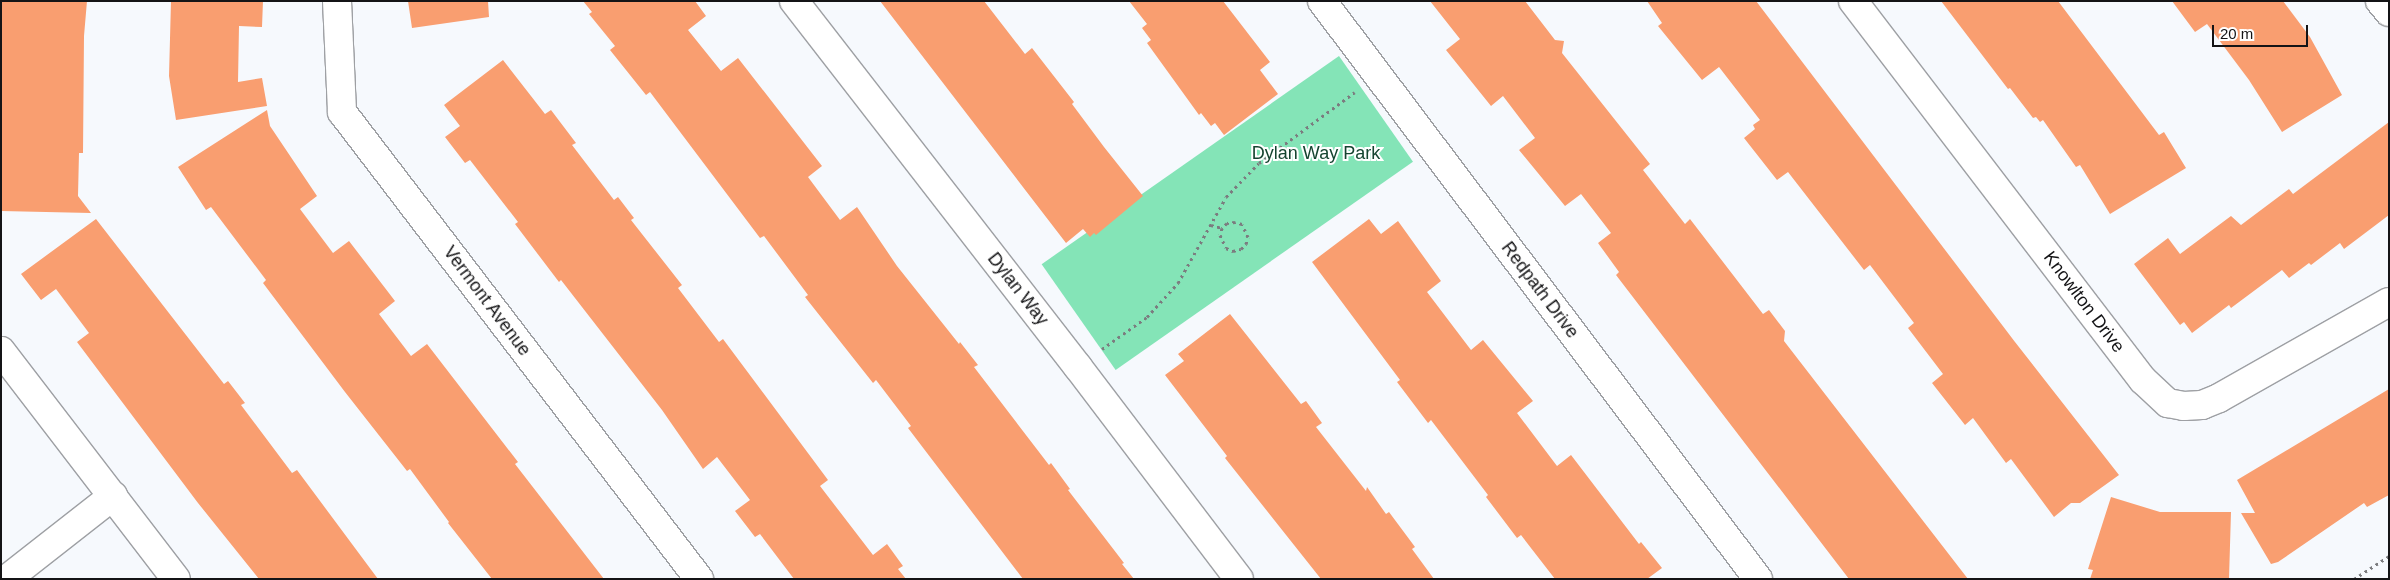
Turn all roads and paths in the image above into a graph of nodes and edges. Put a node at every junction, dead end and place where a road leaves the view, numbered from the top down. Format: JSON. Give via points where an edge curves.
{"nodes":[{"id":1,"x":337,"y":1,"type":"edge"},
{"id":2,"x":794,"y":1,"type":"edge"},
{"id":3,"x":1322,"y":1,"type":"edge"},
{"id":4,"x":1853,"y":1,"type":"edge"},
{"id":5,"x":2380,"y":1,"type":"edge"},
{"id":6,"x":2389,"y":12,"type":"edge"},
{"id":7,"x":1378,"y":76,"type":"junction"},
{"id":8,"x":1212,"y":225,"type":"junction"},
{"id":9,"x":1222,"y":228,"type":"junction"},
{"id":10,"x":2389,"y":302,"type":"edge"},
{"id":11,"x":1,"y":350,"type":"edge"},
{"id":12,"x":1078,"y":367,"type":"junction"},
{"id":13,"x":113,"y":496,"type":"junction"},
{"id":14,"x":2389,"y":556,"type":"edge"},
{"id":15,"x":6,"y":579,"type":"edge"},
{"id":16,"x":176,"y":579,"type":"edge"},
{"id":17,"x":699,"y":579,"type":"edge"},
{"id":18,"x":1239,"y":579,"type":"edge"},
{"id":19,"x":1758,"y":579,"type":"edge"},
{"id":20,"x":2354,"y":579,"type":"edge"}],
"edges":[{"from":1,"to":17,"type":"street","name":"Vermont Avenue","via":[[342,112]]},
{"from":2,"to":12,"type":"street","name":"Dylan Way"},
{"from":3,"to":7,"type":"street","name":"Redpath Drive"},
{"from":4,"to":10,"type":"street","name":"Knowlton Drive","via":[[2143,380],[2168,403],[2202,405],[2219,398]]},
{"from":5,"to":6,"type":"street"},
{"from":7,"to":8,"type":"path","via":[[1259,162],[1226,197]]},
{"from":7,"to":19,"type":"street","name":"Redpath Drive"},
{"from":8,"to":9,"type":"path"},
{"from":8,"to":12,"type":"path","via":[[1178,283],[1147,317]]},
{"from":9,"to":9,"type":"path","via":[[1220,235],[1226,248],[1241,249],[1246,244],[1248,237],[1242,224],[1227,223]]},
{"from":11,"to":13,"type":"street"},
{"from":12,"to":18,"type":"street","name":"Dylan Way"},
{"from":13,"to":15,"type":"street"},
{"from":13,"to":16,"type":"street"},
{"from":14,"to":20,"type":"path"}]}
